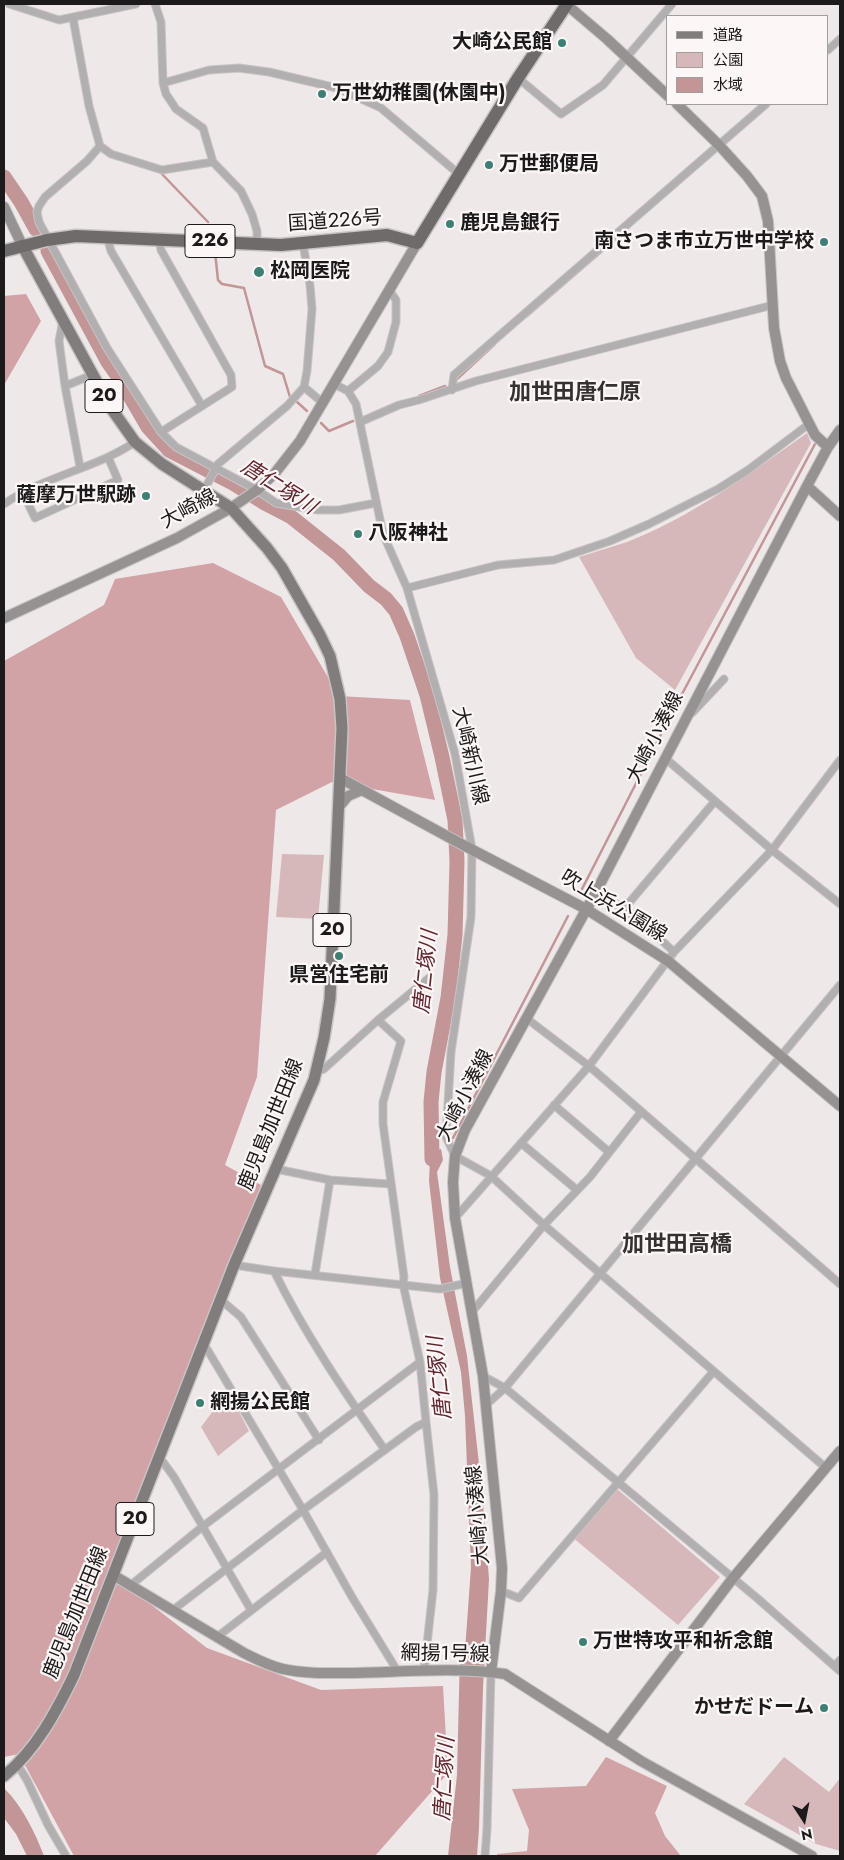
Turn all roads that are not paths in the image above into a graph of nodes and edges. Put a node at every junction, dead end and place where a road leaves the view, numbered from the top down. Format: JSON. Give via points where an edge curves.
{"nodes":[{"id":1,"x":9,"y":4,"type":"edge"},
{"id":2,"x":136,"y":4,"type":"edge"},
{"id":3,"x":155,"y":4,"type":"edge"},
{"id":4,"x":567,"y":4,"type":"edge"},
{"id":5,"x":672,"y":4,"type":"edge"},
{"id":6,"x":118,"y":5,"type":"edge"},
{"id":7,"x":74,"y":18,"type":"junction"},
{"id":8,"x":840,"y":39,"type":"edge"},
{"id":9,"x":829,"y":49,"type":"edge"},
{"id":10,"x":625,"y":57,"type":"junction"},
{"id":11,"x":518,"y":78,"type":"junction"},
{"id":12,"x":163,"y":83,"type":"junction"},
{"id":13,"x":666,"y":94,"type":"edge"},
{"id":14,"x":677,"y":105,"type":"edge"},
{"id":15,"x":765,"y":105,"type":"edge"},
{"id":16,"x":719,"y":145,"type":"junction"},
{"id":17,"x":100,"y":146,"type":"junction"},
{"id":18,"x":213,"y":162,"type":"junction"},
{"id":19,"x":460,"y":175,"type":"junction"},
{"id":20,"x":5,"y":211,"type":"edge"},
{"id":21,"x":107,"y":237,"type":"junction"},
{"id":22,"x":159,"y":239,"type":"junction"},
{"id":23,"x":47,"y":240,"type":"junction"},
{"id":24,"x":257,"y":243,"type":"junction"},
{"id":25,"x":417,"y":243,"type":"junction"},
{"id":26,"x":303,"y":244,"type":"junction"},
{"id":27,"x":22,"y":245,"type":"junction"},
{"id":28,"x":4,"y":251,"type":"edge"},
{"id":29,"x":390,"y":291,"type":"junction"},
{"id":30,"x":772,"y":304,"type":"junction"},
{"id":31,"x":63,"y":320,"type":"junction"},
{"id":32,"x":92,"y":375,"type":"junction"},
{"id":33,"x":334,"y":384,"type":"junction"},
{"id":34,"x":65,"y":386,"type":"junction"},
{"id":35,"x":304,"y":387,"type":"junction"},
{"id":36,"x":452,"y":390,"type":"junction"},
{"id":37,"x":348,"y":391,"type":"junction"},
{"id":38,"x":323,"y":403,"type":"junction"},
{"id":39,"x":202,"y":406,"type":"junction"},
{"id":40,"x":360,"y":422,"type":"junction"},
{"id":41,"x":809,"y":424,"type":"junction"},
{"id":42,"x":840,"y":430,"type":"edge"},
{"id":43,"x":162,"y":432,"type":"junction"},
{"id":44,"x":135,"y":442,"type":"junction"},
{"id":45,"x":828,"y":448,"type":"junction"},
{"id":46,"x":108,"y":457,"type":"junction"},
{"id":47,"x":80,"y":468,"type":"junction"},
{"id":48,"x":214,"y":469,"type":"junction"},
{"id":49,"x":807,"y":486,"type":"junction"},
{"id":50,"x":255,"y":491,"type":"junction"},
{"id":51,"x":203,"y":492,"type":"junction"},
{"id":52,"x":24,"y":493,"type":"junction"},
{"id":53,"x":376,"y":503,"type":"junction"},
{"id":54,"x":4,"y":504,"type":"edge"},
{"id":55,"x":231,"y":508,"type":"junction"},
{"id":56,"x":840,"y":516,"type":"edge"},
{"id":57,"x":407,"y":588,"type":"junction"},
{"id":58,"x":4,"y":618,"type":"edge"},
{"id":59,"x":724,"y":679,"type":"dead end"},
{"id":60,"x":684,"y":721,"type":"junction"},
{"id":61,"x":665,"y":758,"type":"junction"},
{"id":62,"x":840,"y":760,"type":"edge"},
{"id":63,"x":340,"y":778,"type":"junction"},
{"id":64,"x":362,"y":790,"type":"junction"},
{"id":65,"x":715,"y":801,"type":"junction"},
{"id":66,"x":338,"y":808,"type":"junction"},
{"id":67,"x":469,"y":848,"type":"junction"},
{"id":68,"x":772,"y":850,"type":"junction"},
{"id":69,"x":597,"y":890,"type":"junction"},
{"id":70,"x":840,"y":904,"type":"edge"},
{"id":71,"x":586,"y":909,"type":"junction"},
{"id":72,"x":623,"y":910,"type":"junction"},
{"id":73,"x":671,"y":956,"type":"junction"},
{"id":74,"x":429,"y":978,"type":"dead end"},
{"id":75,"x":840,"y":985,"type":"edge"},
{"id":76,"x":526,"y":1018,"type":"junction"},
{"id":77,"x":378,"y":1020,"type":"junction"},
{"id":78,"x":781,"y":1056,"type":"junction"},
{"id":79,"x":589,"y":1066,"type":"junction"},
{"id":80,"x":316,"y":1072,"type":"junction"},
{"id":81,"x":554,"y":1105,"type":"junction"},
{"id":82,"x":840,"y":1106,"type":"edge"},
{"id":83,"x":641,"y":1112,"type":"junction"},
{"id":84,"x":521,"y":1143,"type":"junction"},
{"id":85,"x":609,"y":1152,"type":"junction"},
{"id":86,"x":455,"y":1156,"type":"junction"},
{"id":87,"x":694,"y":1158,"type":"junction"},
{"id":88,"x":276,"y":1169,"type":"junction"},
{"id":89,"x":491,"y":1176,"type":"junction"},
{"id":90,"x":330,"y":1180,"type":"junction"},
{"id":91,"x":390,"y":1184,"type":"junction"},
{"id":92,"x":578,"y":1190,"type":"junction"},
{"id":93,"x":456,"y":1218,"type":"junction"},
{"id":94,"x":544,"y":1225,"type":"junction"},
{"id":95,"x":234,"y":1265,"type":"junction"},
{"id":96,"x":274,"y":1271,"type":"junction"},
{"id":97,"x":599,"y":1273,"type":"junction"},
{"id":98,"x":315,"y":1274,"type":"junction"},
{"id":99,"x":403,"y":1284,"type":"junction"},
{"id":100,"x":462,"y":1284,"type":"junction"},
{"id":101,"x":840,"y":1284,"type":"edge"},
{"id":102,"x":221,"y":1300,"type":"junction"},
{"id":103,"x":472,"y":1312,"type":"junction"},
{"id":104,"x":204,"y":1344,"type":"junction"},
{"id":105,"x":420,"y":1362,"type":"junction"},
{"id":106,"x":713,"y":1372,"type":"junction"},
{"id":107,"x":484,"y":1376,"type":"junction"},
{"id":108,"x":505,"y":1388,"type":"junction"},
{"id":109,"x":487,"y":1404,"type":"junction"},
{"id":110,"x":357,"y":1410,"type":"junction"},
{"id":111,"x":426,"y":1422,"type":"junction"},
{"id":112,"x":319,"y":1440,"type":"junction"},
{"id":113,"x":385,"y":1450,"type":"junction"},
{"id":114,"x":840,"y":1451,"type":"edge"},
{"id":115,"x":157,"y":1460,"type":"junction"},
{"id":116,"x":826,"y":1468,"type":"junction"},
{"id":117,"x":278,"y":1469,"type":"junction"},
{"id":118,"x":618,"y":1484,"type":"junction"},
{"id":119,"x":303,"y":1510,"type":"junction"},
{"id":120,"x":202,"y":1527,"type":"junction"},
{"id":121,"x":327,"y":1552,"type":"junction"},
{"id":122,"x":227,"y":1568,"type":"junction"},
{"id":123,"x":113,"y":1575,"type":"junction"},
{"id":124,"x":733,"y":1578,"type":"junction"},
{"id":125,"x":131,"y":1585,"type":"junction"},
{"id":126,"x":501,"y":1591,"type":"junction"},
{"id":127,"x":172,"y":1610,"type":"junction"},
{"id":128,"x":251,"y":1610,"type":"junction"},
{"id":129,"x":217,"y":1637,"type":"junction"},
{"id":130,"x":840,"y":1660,"type":"edge"},
{"id":131,"x":838,"y":1668,"type":"edge"},
{"id":132,"x":424,"y":1671,"type":"junction"},
{"id":133,"x":398,"y":1672,"type":"junction"},
{"id":134,"x":491,"y":1672,"type":"junction"},
{"id":135,"x":609,"y":1741,"type":"junction"},
{"id":136,"x":10,"y":1770,"type":"edge"},
{"id":137,"x":66,"y":1856,"type":"edge"},
{"id":138,"x":485,"y":1856,"type":"edge"},
{"id":139,"x":812,"y":1856,"type":"edge"}],
"edges":[{"from":1,"to":7,"type":"street","via":[[59,20]]},
{"from":2,"to":6,"type":"street"},
{"from":3,"to":12,"type":"street","via":[[161,22]]},
{"from":4,"to":10,"type":"street"},
{"from":4,"to":11,"type":"highway"},
{"from":5,"to":10,"type":"street"},
{"from":6,"to":7,"type":"street"},
{"from":7,"to":17,"type":"street","via":[[89,106]]},
{"from":8,"to":9,"type":"street"},
{"from":10,"to":11,"type":"street","via":[[603,85],[561,114]]},
{"from":10,"to":13,"type":"street"},
{"from":11,"to":19,"type":"highway"},
{"from":12,"to":18,"type":"street","via":[[176,109],[204,128]]},
{"from":12,"to":19,"type":"street","via":[[209,70],[239,68],[337,88],[381,108]]},
{"from":14,"to":16,"type":"street"},
{"from":15,"to":16,"type":"street"},
{"from":16,"to":30,"type":"street","via":[[762,196],[770,244]]},
{"from":16,"to":36,"type":"street","via":[[454,375]]},
{"from":17,"to":18,"type":"street","via":[[111,154],[162,170]]},
{"from":17,"to":23,"type":"street","via":[[39,206],[39,222]]},
{"from":18,"to":24,"type":"street","via":[[241,191],[252,214]]},
{"from":19,"to":25,"type":"highway"},
{"from":20,"to":27,"type":"street"},
{"from":21,"to":22,"type":"highway","name":"国道226号","number":"226"},
{"from":21,"to":23,"type":"highway","name":"国道226号","number":"226","via":[[76,236]]},
{"from":21,"to":39,"type":"street","via":[[111,251]]},
{"from":22,"to":24,"type":"highway","name":"国道226号","number":"226"},
{"from":22,"to":39,"type":"street","via":[[231,375],[232,387]]},
{"from":23,"to":27,"type":"highway","name":"国道226号","number":"226"},
{"from":23,"to":43,"type":"street","via":[[107,348]]},
{"from":24,"to":26,"type":"highway","name":"国道226号","number":"226"},
{"from":25,"to":26,"type":"highway","name":"国道226号","number":"226","via":[[387,236]]},
{"from":25,"to":29,"type":"street","name":"大崎線"},
{"from":26,"to":35,"type":"street","via":[[312,309]]},
{"from":27,"to":28,"type":"highway","name":"国道226号","number":"226"},
{"from":27,"to":31,"type":"main road","name":"鹿児島加世田線","number":"20"},
{"from":29,"to":33,"type":"street","name":"大崎線"},
{"from":29,"to":37,"type":"street","via":[[396,300],[396,322],[388,352],[378,366]]},
{"from":30,"to":36,"type":"street"},
{"from":30,"to":41,"type":"street","via":[[780,362]]},
{"from":31,"to":32,"type":"main road","name":"鹿児島加世田線","number":"20"},
{"from":31,"to":34,"type":"street","via":[[59,341]]},
{"from":32,"to":34,"type":"street"},
{"from":32,"to":44,"type":"main road","name":"鹿児島加世田線","number":"20"},
{"from":33,"to":37,"type":"street"},
{"from":33,"to":38,"type":"street","name":"大崎線"},
{"from":34,"to":47,"type":"street"},
{"from":35,"to":38,"type":"street"},
{"from":35,"to":48,"type":"street","via":[[287,406]]},
{"from":36,"to":40,"type":"street","via":[[398,405]]},
{"from":37,"to":40,"type":"street","name":"大崎新川線","via":[[356,404]]},
{"from":38,"to":50,"type":"street","name":"大崎線","via":[[300,442]]},
{"from":39,"to":43,"type":"street"},
{"from":40,"to":53,"type":"street","name":"大崎新川線"},
{"from":41,"to":45,"type":"street"},
{"from":41,"to":57,"type":"street","via":[[718,489],[610,541],[554,560],[498,565]]},
{"from":42,"to":45,"type":"street","name":"大崎小湊線"},
{"from":43,"to":48,"type":"street","via":[[176,447]]},
{"from":44,"to":46,"type":"street"},
{"from":44,"to":51,"type":"main road","name":"鹿児島加世田線","number":"20"},
{"from":45,"to":49,"type":"street","name":"大崎小湊線"},
{"from":46,"to":47,"type":"street"},
{"from":46,"to":52,"type":"street","via":[[118,480],[35,518]]},
{"from":47,"to":52,"type":"street"},
{"from":48,"to":50,"type":"street"},
{"from":48,"to":51,"type":"street"},
{"from":49,"to":56,"type":"street"},
{"from":49,"to":60,"type":"street","name":"大崎小湊線"},
{"from":50,"to":53,"type":"street","via":[[276,503],[318,510],[339,510]]},
{"from":50,"to":55,"type":"street","name":"大崎線"},
{"from":51,"to":55,"type":"main road","name":"鹿児島加世田線","number":"20"},
{"from":52,"to":54,"type":"street"},
{"from":53,"to":57,"type":"street","name":"大崎新川線","via":[[383,534]]},
{"from":55,"to":58,"type":"street","name":"大崎線","via":[[177,538]]},
{"from":55,"to":63,"type":"main road","name":"鹿児島加世田線","number":"20","via":[[282,568],[330,656],[340,699]]},
{"from":57,"to":67,"type":"street","name":"大崎新川線","via":[[455,754]]},
{"from":59,"to":60,"type":"street"},
{"from":60,"to":61,"type":"street","name":"大崎小湊線"},
{"from":61,"to":65,"type":"street"},
{"from":61,"to":69,"type":"street","name":"大崎小湊線"},
{"from":62,"to":68,"type":"street"},
{"from":63,"to":64,"type":"street","name":"吹上浜公園線"},
{"from":63,"to":66,"type":"main road","name":"鹿児島加世田線","number":"20"},
{"from":64,"to":66,"type":"street","via":[[348,796]]},
{"from":64,"to":67,"type":"street","name":"吹上浜公園線"},
{"from":65,"to":68,"type":"street"},
{"from":65,"to":72,"type":"street"},
{"from":66,"to":80,"type":"main road","name":"鹿児島加世田線","number":"20","via":[[330,998]]},
{"from":67,"to":71,"type":"street","name":"吹上浜公園線"},
{"from":67,"to":86,"type":"street","name":"大崎新川線","via":[[471,917],[451,1052],[446,1137]]},
{"from":68,"to":70,"type":"street"},
{"from":68,"to":73,"type":"street"},
{"from":69,"to":71,"type":"street","name":"大崎小湊線"},
{"from":69,"to":72,"type":"street"},
{"from":71,"to":73,"type":"street","name":"吹上浜公園線"},
{"from":71,"to":76,"type":"street","name":"大崎小湊線"},
{"from":72,"to":73,"type":"street","via":[[644,924]]},
{"from":73,"to":78,"type":"street","name":"吹上浜公園線"},
{"from":73,"to":79,"type":"street"},
{"from":74,"to":77,"type":"street"},
{"from":75,"to":78,"type":"street"},
{"from":76,"to":79,"type":"street"},
{"from":76,"to":86,"type":"street","name":"大崎小湊線","via":[[465,1130]]},
{"from":77,"to":80,"type":"street"},
{"from":77,"to":91,"type":"street","via":[[400,1041],[383,1102],[383,1134]]},
{"from":78,"to":82,"type":"street","name":"吹上浜公園線"},
{"from":78,"to":87,"type":"street"},
{"from":79,"to":81,"type":"street"},
{"from":79,"to":83,"type":"street"},
{"from":80,"to":88,"type":"main road","name":"鹿児島加世田線","number":"20"},
{"from":81,"to":84,"type":"street"},
{"from":81,"to":85,"type":"street"},
{"from":83,"to":85,"type":"street"},
{"from":83,"to":87,"type":"street"},
{"from":84,"to":89,"type":"street"},
{"from":84,"to":92,"type":"street"},
{"from":85,"to":92,"type":"street"},
{"from":86,"to":89,"type":"street"},
{"from":86,"to":93,"type":"street","name":"大崎小湊線"},
{"from":87,"to":97,"type":"street"},
{"from":87,"to":101,"type":"street"},
{"from":88,"to":90,"type":"street"},
{"from":88,"to":95,"type":"main road","name":"鹿児島加世田線","number":"20"},
{"from":89,"to":93,"type":"street"},
{"from":89,"to":94,"type":"street"},
{"from":90,"to":91,"type":"street"},
{"from":90,"to":98,"type":"street"},
{"from":91,"to":99,"type":"street"},
{"from":92,"to":94,"type":"street"},
{"from":93,"to":100,"type":"street","name":"大崎小湊線"},
{"from":94,"to":97,"type":"street"},
{"from":94,"to":103,"type":"street"},
{"from":95,"to":96,"type":"street"},
{"from":95,"to":102,"type":"main road","name":"鹿児島加世田線","number":"20"},
{"from":96,"to":98,"type":"street"},
{"from":96,"to":110,"type":"street","via":[[293,1309]]},
{"from":97,"to":106,"type":"street"},
{"from":97,"to":108,"type":"street"},
{"from":98,"to":99,"type":"street"},
{"from":99,"to":100,"type":"street","via":[[440,1289]]},
{"from":99,"to":105,"type":"street"},
{"from":100,"to":103,"type":"street","name":"大崎小湊線"},
{"from":102,"to":104,"type":"main road","name":"鹿児島加世田線","number":"20"},
{"from":102,"to":112,"type":"street","via":[[241,1317]]},
{"from":103,"to":107,"type":"street","name":"大崎小湊線"},
{"from":104,"to":115,"type":"main road","name":"鹿児島加世田線","number":"20"},
{"from":104,"to":117,"type":"street"},
{"from":105,"to":110,"type":"street"},
{"from":105,"to":111,"type":"street"},
{"from":106,"to":116,"type":"street"},
{"from":106,"to":118,"type":"street"},
{"from":107,"to":108,"type":"street"},
{"from":107,"to":109,"type":"street","name":"大崎小湊線"},
{"from":108,"to":109,"type":"street"},
{"from":108,"to":118,"type":"street"},
{"from":109,"to":126,"type":"street","name":"大崎小湊線"},
{"from":110,"to":112,"type":"street"},
{"from":110,"to":113,"type":"street"},
{"from":111,"to":113,"type":"street"},
{"from":111,"to":132,"type":"street","via":[[434,1495],[433,1581]]},
{"from":112,"to":117,"type":"street"},
{"from":113,"to":119,"type":"street"},
{"from":114,"to":116,"type":"street"},
{"from":115,"to":120,"type":"street","via":[[163,1462],[174,1477]]},
{"from":115,"to":123,"type":"main road","name":"鹿児島加世田線","number":"20"},
{"from":116,"to":124,"type":"street"},
{"from":117,"to":119,"type":"street"},
{"from":117,"to":120,"type":"street"},
{"from":118,"to":124,"type":"street"},
{"from":118,"to":126,"type":"street","via":[[519,1598]]},
{"from":119,"to":121,"type":"street"},
{"from":119,"to":122,"type":"street"},
{"from":120,"to":122,"type":"street"},
{"from":120,"to":125,"type":"street"},
{"from":121,"to":128,"type":"street"},
{"from":121,"to":133,"type":"street"},
{"from":122,"to":127,"type":"street"},
{"from":122,"to":128,"type":"street"},
{"from":123,"to":125,"type":"street","name":"網揚1号線"},
{"from":123,"to":136,"type":"main road","name":"鹿児島加世田線","number":"20","via":[[58,1707],[41,1736]]},
{"from":124,"to":131,"type":"street"},
{"from":124,"to":135,"type":"street"},
{"from":125,"to":127,"type":"street","name":"網揚1号線"},
{"from":126,"to":134,"type":"street","name":"大崎小湊線"},
{"from":127,"to":129,"type":"street","name":"網揚1号線"},
{"from":128,"to":129,"type":"street"},
{"from":129,"to":133,"type":"street","name":"網揚1号線","via":[[258,1660],[282,1669],[327,1673]]},
{"from":130,"to":131,"type":"street"},
{"from":132,"to":133,"type":"street","name":"網揚1号線"},
{"from":132,"to":134,"type":"street","name":"網揚1号線"},
{"from":134,"to":135,"type":"street","name":"網揚1号線","via":[[516,1680]]},
{"from":134,"to":138,"type":"street","name":"大崎小湊線"},
{"from":135,"to":139,"type":"street","name":"網揚1号線"},
{"from":136,"to":137,"type":"street","via":[[27,1780]]}]}
